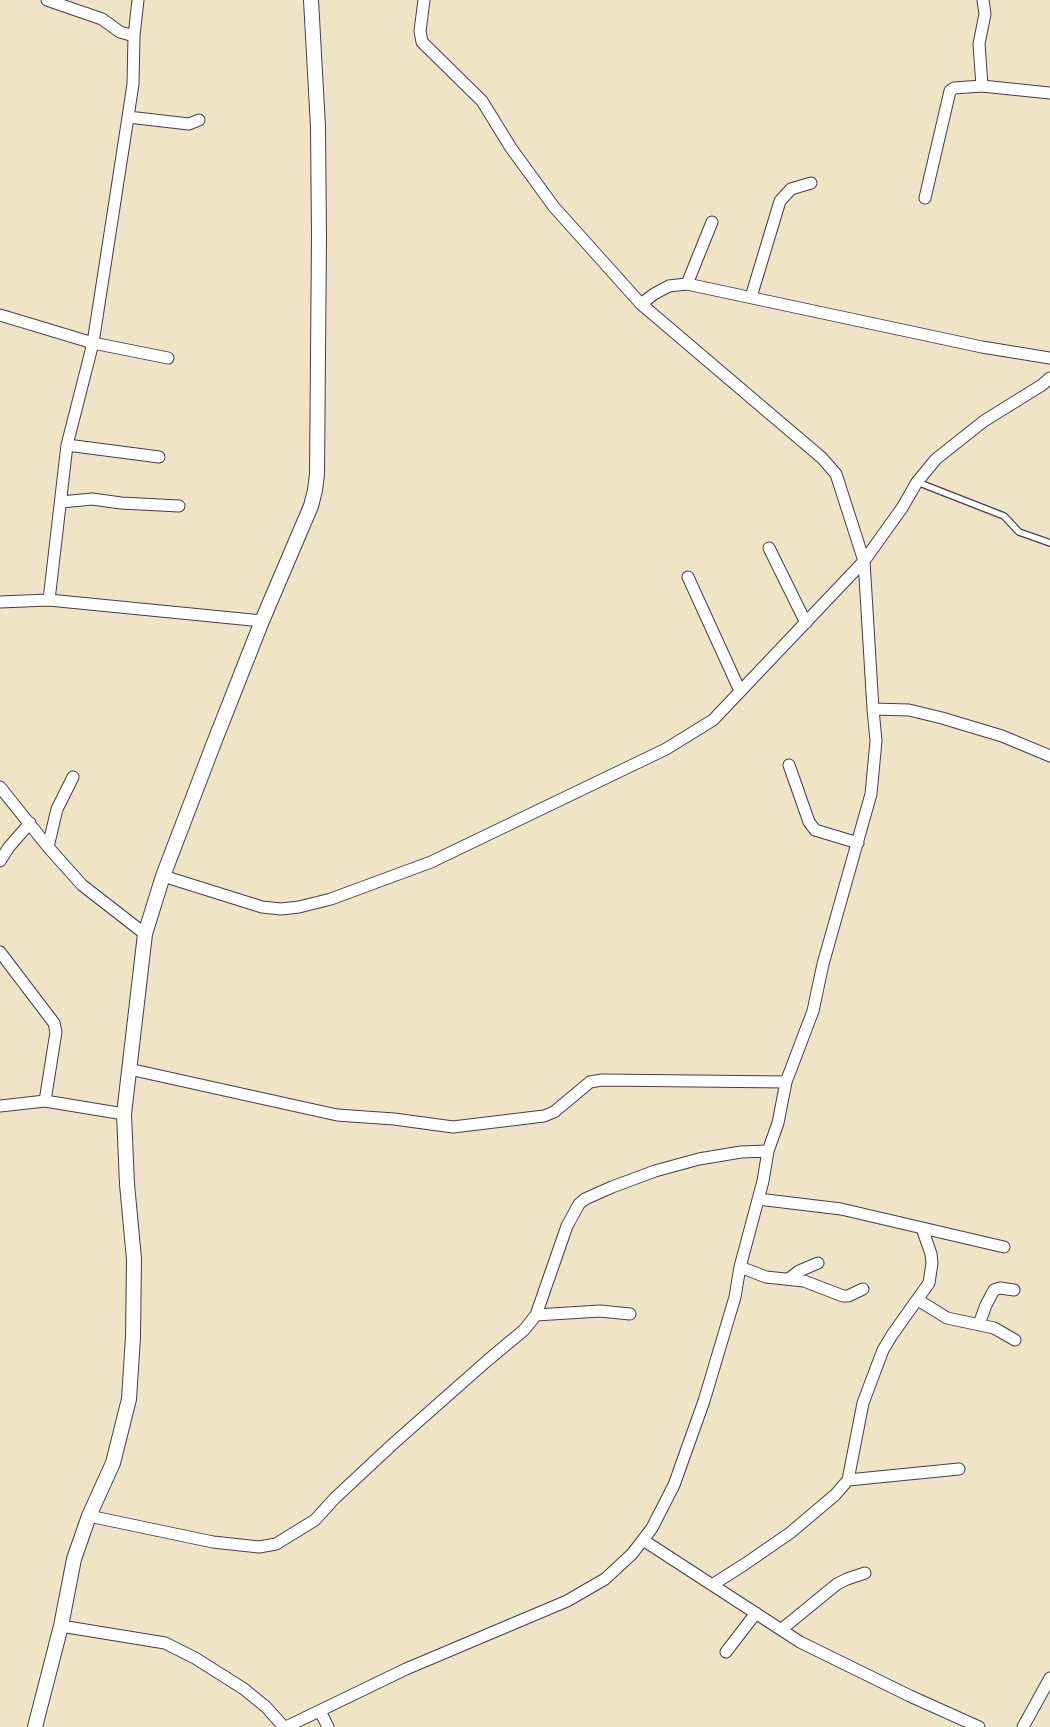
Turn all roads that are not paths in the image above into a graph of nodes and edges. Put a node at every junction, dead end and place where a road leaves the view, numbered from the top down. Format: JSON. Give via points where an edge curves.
{"nodes":[{"id":1,"x":47,"y":0,"type":"edge"},
{"id":2,"x":138,"y":0,"type":"edge"},
{"id":3,"x":311,"y":0,"type":"edge"},
{"id":4,"x":424,"y":0,"type":"edge"},
{"id":5,"x":983,"y":0,"type":"edge"},
{"id":6,"x":134,"y":36,"type":"junction"},
{"id":7,"x":982,"y":86,"type":"junction"},
{"id":8,"x":1050,"y":92,"type":"edge"},
{"id":9,"x":128,"y":117,"type":"junction"},
{"id":10,"x":199,"y":120,"type":"dead end"},
{"id":11,"x":811,"y":183,"type":"dead end"},
{"id":12,"x":925,"y":198,"type":"dead end"},
{"id":13,"x":712,"y":222,"type":"dead end"},
{"id":14,"x":687,"y":284,"type":"junction"},
{"id":15,"x":751,"y":297,"type":"junction"},
{"id":16,"x":641,"y":304,"type":"junction"},
{"id":17,"x":0,"y":315,"type":"edge"},
{"id":18,"x":93,"y":343,"type":"junction"},
{"id":19,"x":1049,"y":355,"type":"edge"},
{"id":20,"x":168,"y":358,"type":"dead end"},
{"id":21,"x":1050,"y":378,"type":"edge"},
{"id":22,"x":67,"y":445,"type":"junction"},
{"id":23,"x":159,"y":457,"type":"dead end"},
{"id":24,"x":917,"y":482,"type":"junction"},
{"id":25,"x":61,"y":502,"type":"junction"},
{"id":26,"x":179,"y":506,"type":"dead end"},
{"id":27,"x":1050,"y":543,"type":"edge"},
{"id":28,"x":769,"y":548,"type":"dead end"},
{"id":29,"x":864,"y":561,"type":"junction"},
{"id":30,"x":688,"y":577,"type":"dead end"},
{"id":31,"x":49,"y":600,"type":"junction"},
{"id":32,"x":0,"y":602,"type":"edge"},
{"id":33,"x":262,"y":622,"type":"junction"},
{"id":34,"x":806,"y":623,"type":"junction"},
{"id":35,"x":740,"y":691,"type":"junction"},
{"id":36,"x":873,"y":709,"type":"junction"},
{"id":37,"x":1050,"y":756,"type":"edge"},
{"id":38,"x":789,"y":765,"type":"dead end"},
{"id":39,"x":73,"y":777,"type":"dead end"},
{"id":40,"x":0,"y":787,"type":"edge"},
{"id":41,"x":30,"y":823,"type":"junction"},
{"id":42,"x":858,"y":843,"type":"junction"},
{"id":43,"x":48,"y":847,"type":"junction"},
{"id":44,"x":0,"y":861,"type":"edge"},
{"id":45,"x":163,"y":876,"type":"junction"},
{"id":46,"x":145,"y":934,"type":"junction"},
{"id":47,"x":0,"y":952,"type":"edge"},
{"id":48,"x":129,"y":1069,"type":"junction"},
{"id":49,"x":786,"y":1082,"type":"junction"},
{"id":50,"x":45,"y":1101,"type":"junction"},
{"id":51,"x":0,"y":1106,"type":"edge"},
{"id":52,"x":124,"y":1114,"type":"junction"},
{"id":53,"x":768,"y":1150,"type":"junction"},
{"id":54,"x":758,"y":1199,"type":"junction"},
{"id":55,"x":922,"y":1228,"type":"junction"},
{"id":56,"x":1004,"y":1246,"type":"dead end"},
{"id":57,"x":818,"y":1263,"type":"dead end"},
{"id":58,"x":740,"y":1267,"type":"junction"},
{"id":59,"x":790,"y":1278,"type":"junction"},
{"id":60,"x":863,"y":1289,"type":"dead end"},
{"id":61,"x":1014,"y":1290,"type":"dead end"},
{"id":62,"x":918,"y":1300,"type":"junction"},
{"id":63,"x":630,"y":1314,"type":"dead end"},
{"id":64,"x":536,"y":1315,"type":"junction"},
{"id":65,"x":979,"y":1324,"type":"junction"},
{"id":66,"x":1015,"y":1340,"type":"dead end"},
{"id":67,"x":959,"y":1469,"type":"dead end"},
{"id":68,"x":848,"y":1480,"type":"junction"},
{"id":69,"x":89,"y":1516,"type":"junction"},
{"id":70,"x":642,"y":1540,"type":"junction"},
{"id":71,"x":865,"y":1573,"type":"dead end"},
{"id":72,"x":712,"y":1585,"type":"junction"},
{"id":73,"x":756,"y":1613,"type":"junction"},
{"id":74,"x":61,"y":1626,"type":"junction"},
{"id":75,"x":782,"y":1629,"type":"junction"},
{"id":76,"x":726,"y":1652,"type":"dead end"},
{"id":77,"x":1050,"y":1678,"type":"edge"},
{"id":78,"x":320,"y":1711,"type":"junction"},
{"id":79,"x":35,"y":1727,"type":"edge"},
{"id":80,"x":285,"y":1727,"type":"edge"},
{"id":81,"x":328,"y":1727,"type":"edge"},
{"id":82,"x":979,"y":1727,"type":"edge"},
{"id":83,"x":1023,"y":1727,"type":"edge"}],
"edges":[{"from":1,"to":6,"type":"street","via":[[102,19],[120,32]]},
{"from":2,"to":6,"type":"street"},
{"from":3,"to":33,"type":"street","via":[[318,142],[317,474],[312,506]]},
{"from":4,"to":16,"type":"street","via":[[420,30],[422,42],[482,101],[511,148],[554,207]]},
{"from":5,"to":7,"type":"street","via":[[985,14],[979,44]]},
{"from":6,"to":9,"type":"street","via":[[133,84]]},
{"from":7,"to":8,"type":"street"},
{"from":7,"to":12,"type":"street","via":[[954,88],[950,91]]},
{"from":9,"to":10,"type":"street","via":[[189,124]]},
{"from":9,"to":18,"type":"street"},
{"from":11,"to":15,"type":"street","via":[[792,189],[780,201]]},
{"from":13,"to":14,"type":"street"},
{"from":14,"to":15,"type":"street"},
{"from":14,"to":16,"type":"street","via":[[669,286]]},
{"from":15,"to":19,"type":"street","via":[[982,347]]},
{"from":16,"to":29,"type":"street","via":[[822,458],[836,474]]},
{"from":17,"to":18,"type":"street"},
{"from":18,"to":20,"type":"street"},
{"from":18,"to":22,"type":"street"},
{"from":21,"to":24,"type":"street","via":[[984,421],[936,459]]},
{"from":22,"to":23,"type":"street"},
{"from":22,"to":25,"type":"street"},
{"from":24,"to":27,"type":"lane","via":[[1004,516],[1019,532]]},
{"from":24,"to":29,"type":"street","via":[[902,508]]},
{"from":25,"to":26,"type":"street","via":[[92,499]]},
{"from":25,"to":31,"type":"street"},
{"from":28,"to":34,"type":"street"},
{"from":29,"to":34,"type":"street"},
{"from":29,"to":36,"type":"street"},
{"from":30,"to":35,"type":"street"},
{"from":31,"to":32,"type":"street"},
{"from":31,"to":33,"type":"street"},
{"from":33,"to":45,"type":"street"},
{"from":34,"to":35,"type":"street"},
{"from":35,"to":45,"type":"street","via":[[713,720],[666,749],[432,862],[331,899],[299,907],[262,907]]},
{"from":36,"to":37,"type":"street","via":[[909,710],[942,718],[1002,736]]},
{"from":36,"to":42,"type":"street","via":[[876,741],[871,794]]},
{"from":38,"to":42,"type":"street","via":[[809,822],[815,830]]},
{"from":39,"to":43,"type":"street","via":[[57,809]]},
{"from":40,"to":41,"type":"street"},
{"from":41,"to":43,"type":"street"},
{"from":41,"to":44,"type":"street"},
{"from":42,"to":49,"type":"street","via":[[823,964],[813,1011]]},
{"from":43,"to":46,"type":"street","via":[[82,885]]},
{"from":45,"to":46,"type":"street"},
{"from":46,"to":48,"type":"street"},
{"from":47,"to":50,"type":"street","via":[[54,1023],[56,1032]]},
{"from":48,"to":49,"type":"street","via":[[337,1115],[453,1127],[544,1116],[554,1112],[590,1082],[602,1080]]},
{"from":48,"to":52,"type":"street"},
{"from":49,"to":53,"type":"street","via":[[778,1123]]},
{"from":50,"to":51,"type":"street"},
{"from":50,"to":52,"type":"street"},
{"from":52,"to":69,"type":"street","via":[[134,1260],[129,1399],[114,1463]]},
{"from":53,"to":54,"type":"street"},
{"from":53,"to":64,"type":"street","via":[[740,1152],[655,1171],[579,1204],[567,1226]]},
{"from":54,"to":55,"type":"street","via":[[841,1209]]},
{"from":54,"to":58,"type":"street"},
{"from":55,"to":56,"type":"street"},
{"from":55,"to":62,"type":"street","via":[[932,1263],[929,1284]]},
{"from":57,"to":59,"type":"street"},
{"from":58,"to":59,"type":"street","via":[[766,1277]]},
{"from":58,"to":70,"type":"street","via":[[726,1331],[690,1441],[674,1485],[652,1528]]},
{"from":59,"to":60,"type":"street","via":[[843,1296]]},
{"from":61,"to":65,"type":"street","via":[[994,1290]]},
{"from":62,"to":65,"type":"street","via":[[947,1318]]},
{"from":62,"to":68,"type":"street","via":[[892,1335],[877,1364],[863,1403]]},
{"from":63,"to":64,"type":"street","via":[[600,1311]]},
{"from":64,"to":69,"type":"street","via":[[524,1330],[394,1443],[315,1520],[276,1544],[259,1547],[213,1542]]},
{"from":65,"to":66,"type":"street","via":[[994,1328]]},
{"from":67,"to":68,"type":"street"},
{"from":68,"to":72,"type":"street","via":[[835,1495],[790,1533]]},
{"from":69,"to":74,"type":"street","via":[[74,1559]]},
{"from":70,"to":72,"type":"street"},
{"from":70,"to":78,"type":"street","via":[[632,1554],[605,1579],[567,1601],[406,1669]]},
{"from":71,"to":75,"type":"street","via":[[837,1584]]},
{"from":72,"to":73,"type":"street"},
{"from":73,"to":75,"type":"street"},
{"from":73,"to":76,"type":"street"},
{"from":74,"to":79,"type":"street"},
{"from":74,"to":80,"type":"street","via":[[165,1643],[195,1658],[244,1689]]},
{"from":75,"to":82,"type":"street","via":[[800,1642],[848,1666]]},
{"from":77,"to":83,"type":"street"},
{"from":78,"to":80,"type":"street"},
{"from":78,"to":81,"type":"street"}]}
